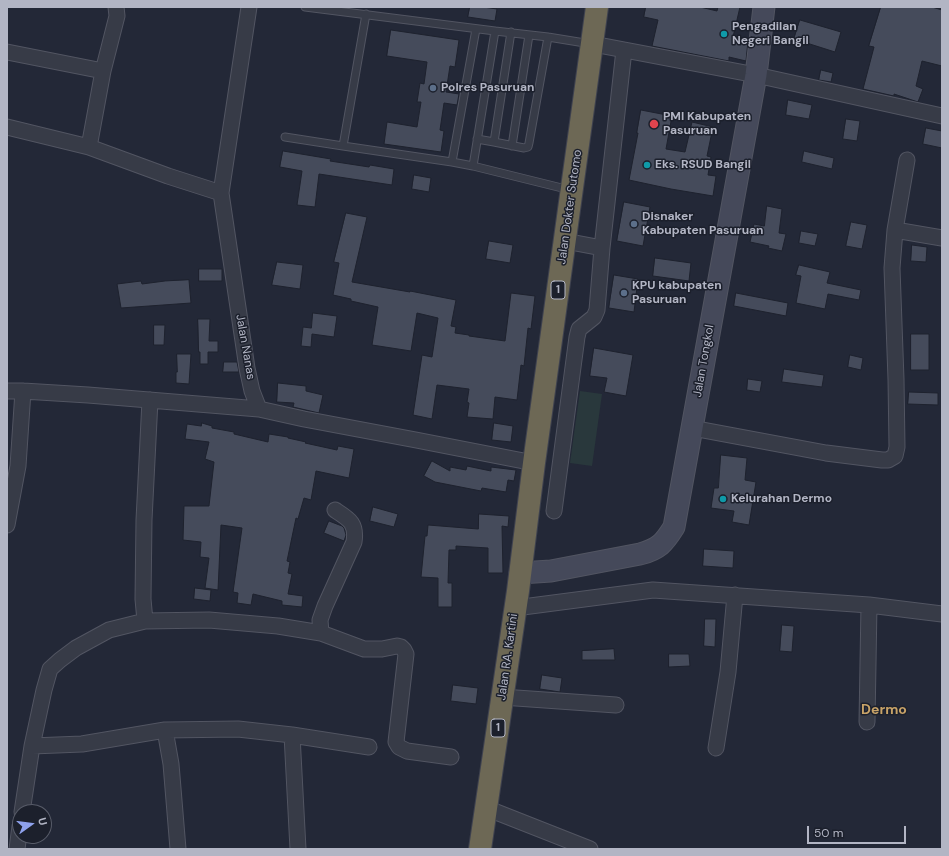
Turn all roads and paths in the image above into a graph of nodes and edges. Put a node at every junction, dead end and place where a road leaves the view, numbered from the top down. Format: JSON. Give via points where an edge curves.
{"nodes":[{"id":1,"x":116,"y":7,"type":"edge"},
{"id":2,"x":249,"y":7,"type":"edge"},
{"id":3,"x":305,"y":7,"type":"edge"},
{"id":4,"x":597,"y":7,"type":"edge"},
{"id":5,"x":764,"y":7,"type":"edge"},
{"id":6,"x":366,"y":14,"type":"junction"},
{"id":7,"x":476,"y":29,"type":"junction"},
{"id":8,"x":494,"y":31,"type":"junction"},
{"id":9,"x":510,"y":32,"type":"junction"},
{"id":10,"x":529,"y":35,"type":"junction"},
{"id":11,"x":548,"y":37,"type":"junction"},
{"id":12,"x":593,"y":44,"type":"junction"},
{"id":13,"x":624,"y":50,"type":"junction"},
{"id":14,"x":7,"y":52,"type":"edge"},
{"id":15,"x":103,"y":71,"type":"junction"},
{"id":16,"x":756,"y":75,"type":"junction"},
{"id":17,"x":942,"y":116,"type":"edge"},
{"id":18,"x":7,"y":127,"type":"edge"},
{"id":19,"x":285,"y":137,"type":"dead end"},
{"id":20,"x":477,"y":139,"type":"junction"},
{"id":21,"x":494,"y":142,"type":"junction"},
{"id":22,"x":89,"y":146,"type":"junction"},
{"id":23,"x":343,"y":146,"type":"junction"},
{"id":24,"x":512,"y":146,"type":"junction"},
{"id":25,"x":907,"y":160,"type":"dead end"},
{"id":26,"x":452,"y":162,"type":"junction"},
{"id":27,"x":473,"y":166,"type":"junction"},
{"id":28,"x":572,"y":191,"type":"junction"},
{"id":29,"x":221,"y":193,"type":"junction"},
{"id":30,"x":895,"y":230,"type":"junction"},
{"id":31,"x":942,"y":238,"type":"edge"},
{"id":32,"x":565,"y":241,"type":"junction"},
{"id":33,"x":602,"y":248,"type":"junction"},
{"id":34,"x":7,"y":391,"type":"edge"},
{"id":35,"x":23,"y":391,"type":"junction"},
{"id":36,"x":150,"y":400,"type":"junction"},
{"id":37,"x":259,"y":408,"type":"junction"},
{"id":38,"x":692,"y":428,"type":"junction"},
{"id":39,"x":534,"y":463,"type":"junction"},
{"id":40,"x":335,"y":510,"type":"dead end"},
{"id":41,"x":554,"y":511,"type":"dead end"},
{"id":42,"x":7,"y":525,"type":"edge"},
{"id":43,"x":518,"y":592,"type":"junction"},
{"id":44,"x":735,"y":595,"type":"junction"},
{"id":45,"x":869,"y":605,"type":"junction"},
{"id":46,"x":144,"y":611,"type":"junction"},
{"id":47,"x":942,"y":614,"type":"edge"},
{"id":48,"x":320,"y":627,"type":"junction"},
{"id":49,"x":502,"y":697,"type":"junction"},
{"id":50,"x":616,"y":705,"type":"dead end"},
{"id":51,"x":867,"y":722,"type":"dead end"},
{"id":52,"x":165,"y":730,"type":"junction"},
{"id":53,"x":292,"y":734,"type":"junction"},
{"id":54,"x":32,"y":746,"type":"junction"},
{"id":55,"x":369,"y":747,"type":"dead end"},
{"id":56,"x":716,"y":748,"type":"dead end"},
{"id":57,"x":451,"y":757,"type":"dead end"},
{"id":58,"x":23,"y":804,"type":"edge"},
{"id":59,"x":486,"y":808,"type":"junction"},
{"id":60,"x":178,"y":849,"type":"edge"},
{"id":61,"x":298,"y":849,"type":"edge"},
{"id":62,"x":480,"y":849,"type":"edge"},
{"id":63,"x":590,"y":849,"type":"edge"}],
"edges":[{"from":1,"to":15,"type":"street","via":[[117,16]]},
{"from":2,"to":29,"type":"street","name":"Jalan Nanas"},
{"from":3,"to":6,"type":"lane"},
{"from":4,"to":12,"type":"highway","name":"Jalan Dokter Sutomo","number":"1"},
{"from":5,"to":16,"type":"street","name":"Jalan Tongkol"},
{"from":6,"to":7,"type":"lane"},
{"from":6,"to":23,"type":"lane"},
{"from":7,"to":8,"type":"lane"},
{"from":7,"to":26,"type":"lane"},
{"from":8,"to":9,"type":"lane"},
{"from":8,"to":20,"type":"lane"},
{"from":9,"to":10,"type":"lane"},
{"from":9,"to":21,"type":"lane"},
{"from":10,"to":11,"type":"lane"},
{"from":10,"to":24,"type":"lane"},
{"from":11,"to":12,"type":"lane"},
{"from":11,"to":24,"type":"lane","via":[[528,147]]},
{"from":12,"to":13,"type":"street"},
{"from":12,"to":28,"type":"highway","name":"Jalan Dokter Sutomo","number":"1"},
{"from":13,"to":16,"type":"street"},
{"from":13,"to":33,"type":"street"},
{"from":14,"to":15,"type":"street"},
{"from":15,"to":22,"type":"street"},
{"from":16,"to":17,"type":"street"},
{"from":16,"to":38,"type":"street","name":"Jalan Tongkol"},
{"from":18,"to":22,"type":"street"},
{"from":19,"to":23,"type":"lane"},
{"from":20,"to":21,"type":"lane"},
{"from":20,"to":27,"type":"lane"},
{"from":21,"to":24,"type":"lane"},
{"from":22,"to":29,"type":"street"},
{"from":23,"to":26,"type":"lane"},
{"from":25,"to":30,"type":"street"},
{"from":26,"to":27,"type":"lane"},
{"from":27,"to":28,"type":"lane"},
{"from":28,"to":32,"type":"highway","name":"Jalan Dokter Sutomo","number":"1"},
{"from":29,"to":37,"type":"street","name":"Jalan Nanas","via":[[247,368]]},
{"from":30,"to":31,"type":"street"},
{"from":30,"to":38,"type":"street","via":[[892,268],[896,379],[895,456],[882,460],[826,453]]},
{"from":32,"to":33,"type":"street"},
{"from":32,"to":39,"type":"highway","name":"Jalan Dokter Sutomo","number":"1"},
{"from":33,"to":41,"type":"street","via":[[597,310],[594,317],[579,329],[577,337]]},
{"from":34,"to":35,"type":"street"},
{"from":35,"to":36,"type":"street"},
{"from":35,"to":42,"type":"street","via":[[18,466]]},
{"from":36,"to":37,"type":"street"},
{"from":36,"to":46,"type":"street","via":[[144,520]]},
{"from":37,"to":39,"type":"street"},
{"from":38,"to":43,"type":"street","name":"Jalan Tongkol","via":[[674,527],[667,539],[652,550],[640,554],[551,571]]},
{"from":39,"to":43,"type":"highway","name":"Jalan Dokter Sutomo","number":"1"},
{"from":40,"to":48,"type":"street","via":[[349,519],[355,535],[325,606]]},
{"from":43,"to":44,"type":"street","via":[[653,590]]},
{"from":43,"to":49,"type":"highway","name":"Jalan RA. Kartini","number":"1"},
{"from":44,"to":45,"type":"street"},
{"from":44,"to":56,"type":"street","via":[[728,672]]},
{"from":45,"to":47,"type":"street"},
{"from":45,"to":51,"type":"street"},
{"from":46,"to":48,"type":"street","via":[[209,620]]},
{"from":46,"to":54,"type":"street","via":[[76,648],[50,669]]},
{"from":48,"to":57,"type":"street","via":[[364,649],[401,647],[406,654],[396,742],[407,751]]},
{"from":49,"to":50,"type":"street"},
{"from":49,"to":59,"type":"highway","name":"Jalan RA. Kartini","number":"1"},
{"from":52,"to":53,"type":"street","via":[[238,729]]},
{"from":52,"to":54,"type":"street","via":[[82,744]]},
{"from":52,"to":60,"type":"street","via":[[171,764]]},
{"from":53,"to":55,"type":"street"},
{"from":53,"to":61,"type":"street"},
{"from":54,"to":58,"type":"street"},
{"from":59,"to":62,"type":"highway","name":"Jalan RA. Kartini","number":"1"},
{"from":59,"to":63,"type":"street"}]}
